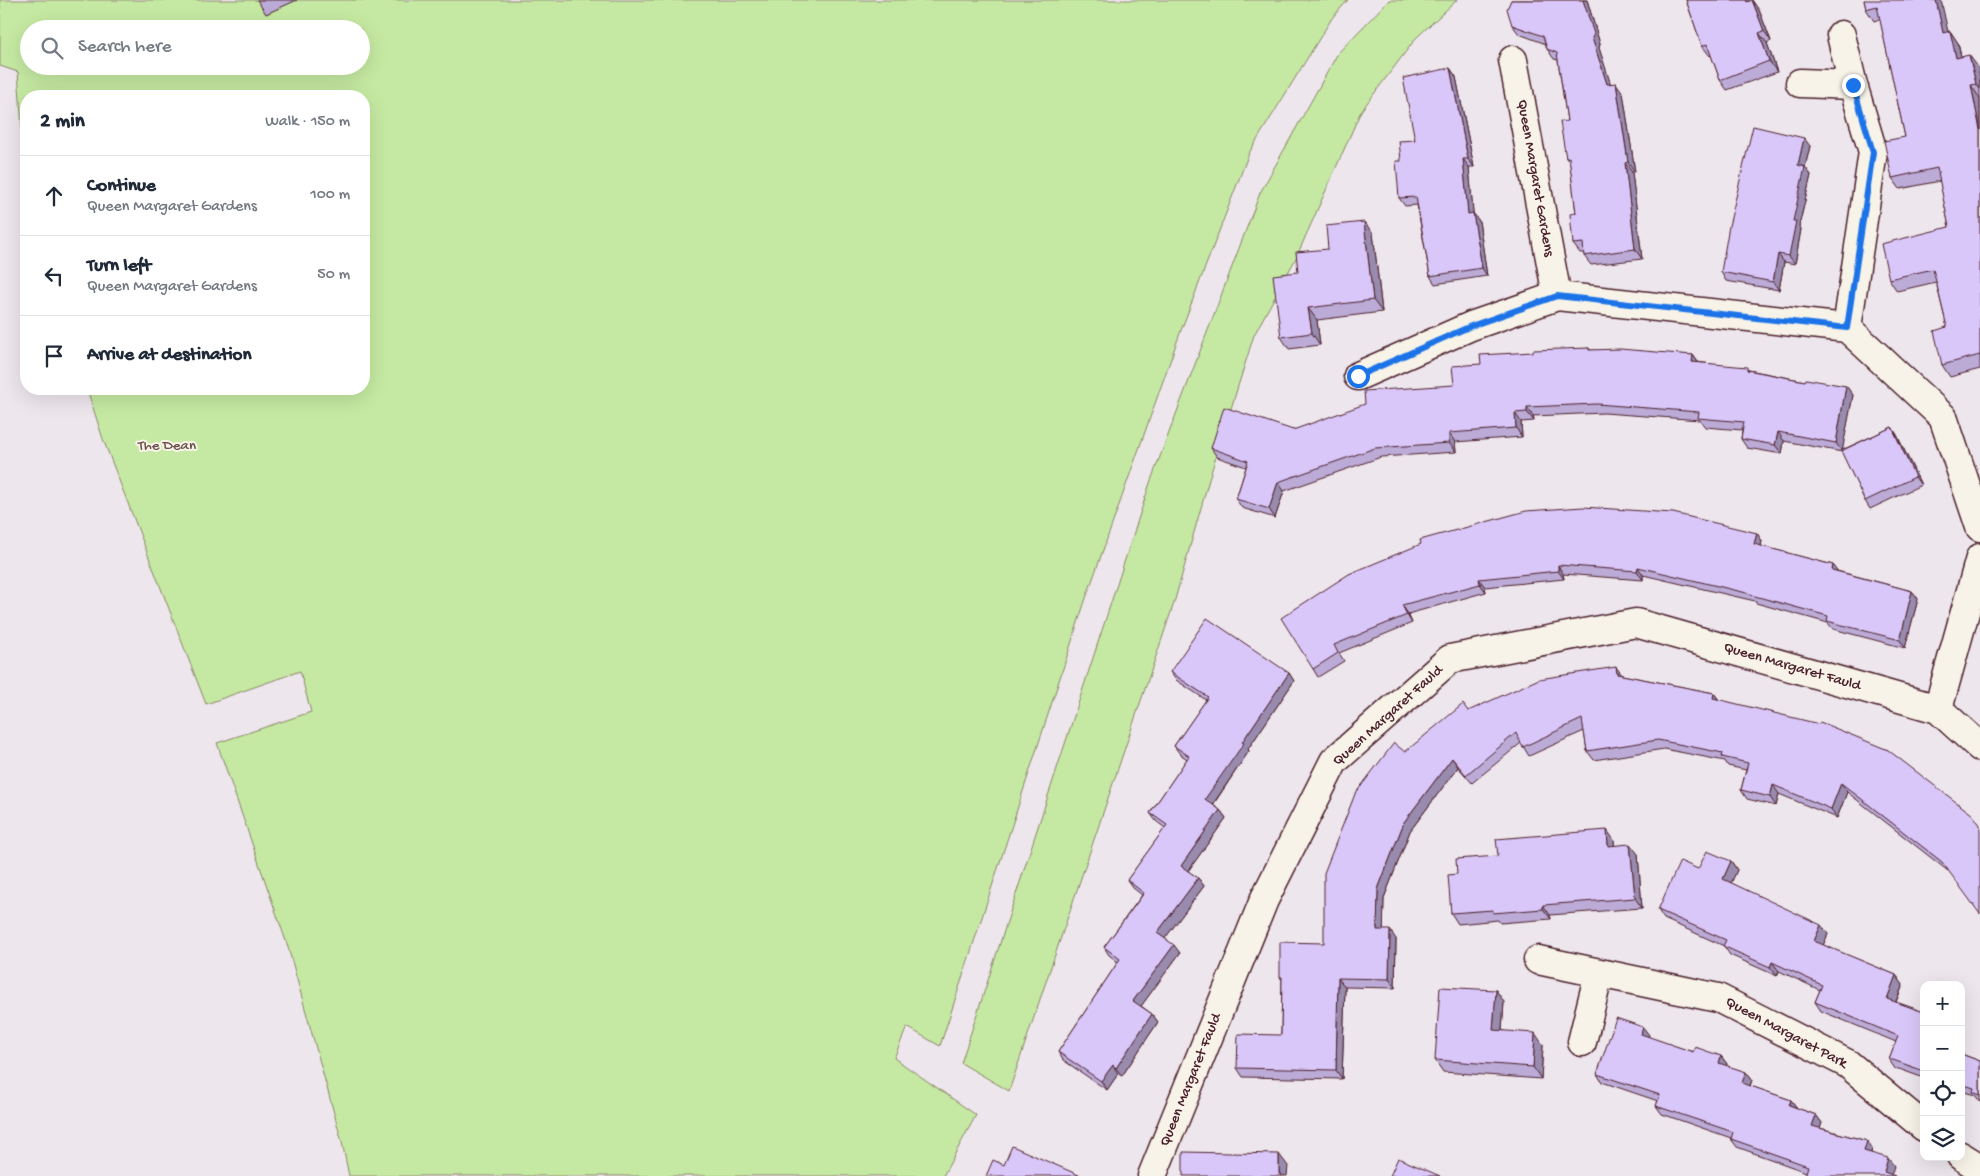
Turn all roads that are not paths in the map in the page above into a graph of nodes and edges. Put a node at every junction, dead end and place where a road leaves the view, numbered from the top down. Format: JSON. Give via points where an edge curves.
{"nodes":[{"id":1,"x":1841,"y":35,"type":"dead end"},
{"id":2,"x":1513,"y":60,"type":"dead end"},
{"id":3,"x":1800,"y":83,"type":"dead end"},
{"id":4,"x":1853,"y":85,"type":"junction"},
{"id":5,"x":1557,"y":296,"type":"junction"},
{"id":6,"x":1847,"y":328,"type":"junction"},
{"id":7,"x":1358,"y":376,"type":"dead end"},
{"id":8,"x":1980,"y":527,"type":"edge"},
{"id":9,"x":1980,"y":558,"type":"edge"},
{"id":10,"x":1938,"y":709,"type":"junction"},
{"id":11,"x":1980,"y":747,"type":"edge"},
{"id":12,"x":1538,"y":960,"type":"dead end"},
{"id":13,"x":1599,"y":973,"type":"junction"},
{"id":14,"x":1582,"y":1042,"type":"dead end"},
{"id":15,"x":1920,"y":1124,"type":"edge"},
{"id":16,"x":1965,"y":1159,"type":"edge"},
{"id":17,"x":1980,"y":1168,"type":"edge"},
{"id":18,"x":1152,"y":1176,"type":"edge"}],
"edges":[{"from":1,"to":4,"type":"street"},
{"from":2,"to":5,"type":"street","name":"Queen Margaret Gardens"},
{"from":3,"to":4,"type":"street"},
{"from":4,"to":6,"type":"street","via":[[1873,152]]},
{"from":5,"to":6,"type":"street"},
{"from":5,"to":7,"type":"street","via":[[1471,326]]},
{"from":6,"to":8,"type":"street","via":[[1942,417]]},
{"from":9,"to":10,"type":"street"},
{"from":10,"to":11,"type":"street","name":"Queen Margaret Fauld"},
{"from":10,"to":18,"type":"street","name":"Queen Margaret Fauld","via":[[1636,623],[1450,659],[1334,761],[1264,900]]},
{"from":12,"to":13,"type":"street","name":"Queen Margaret Park"},
{"from":13,"to":14,"type":"street"},
{"from":13,"to":15,"type":"street","name":"Queen Margaret Park","via":[[1718,998],[1848,1064]]},
{"from":16,"to":17,"type":"street"}]}
